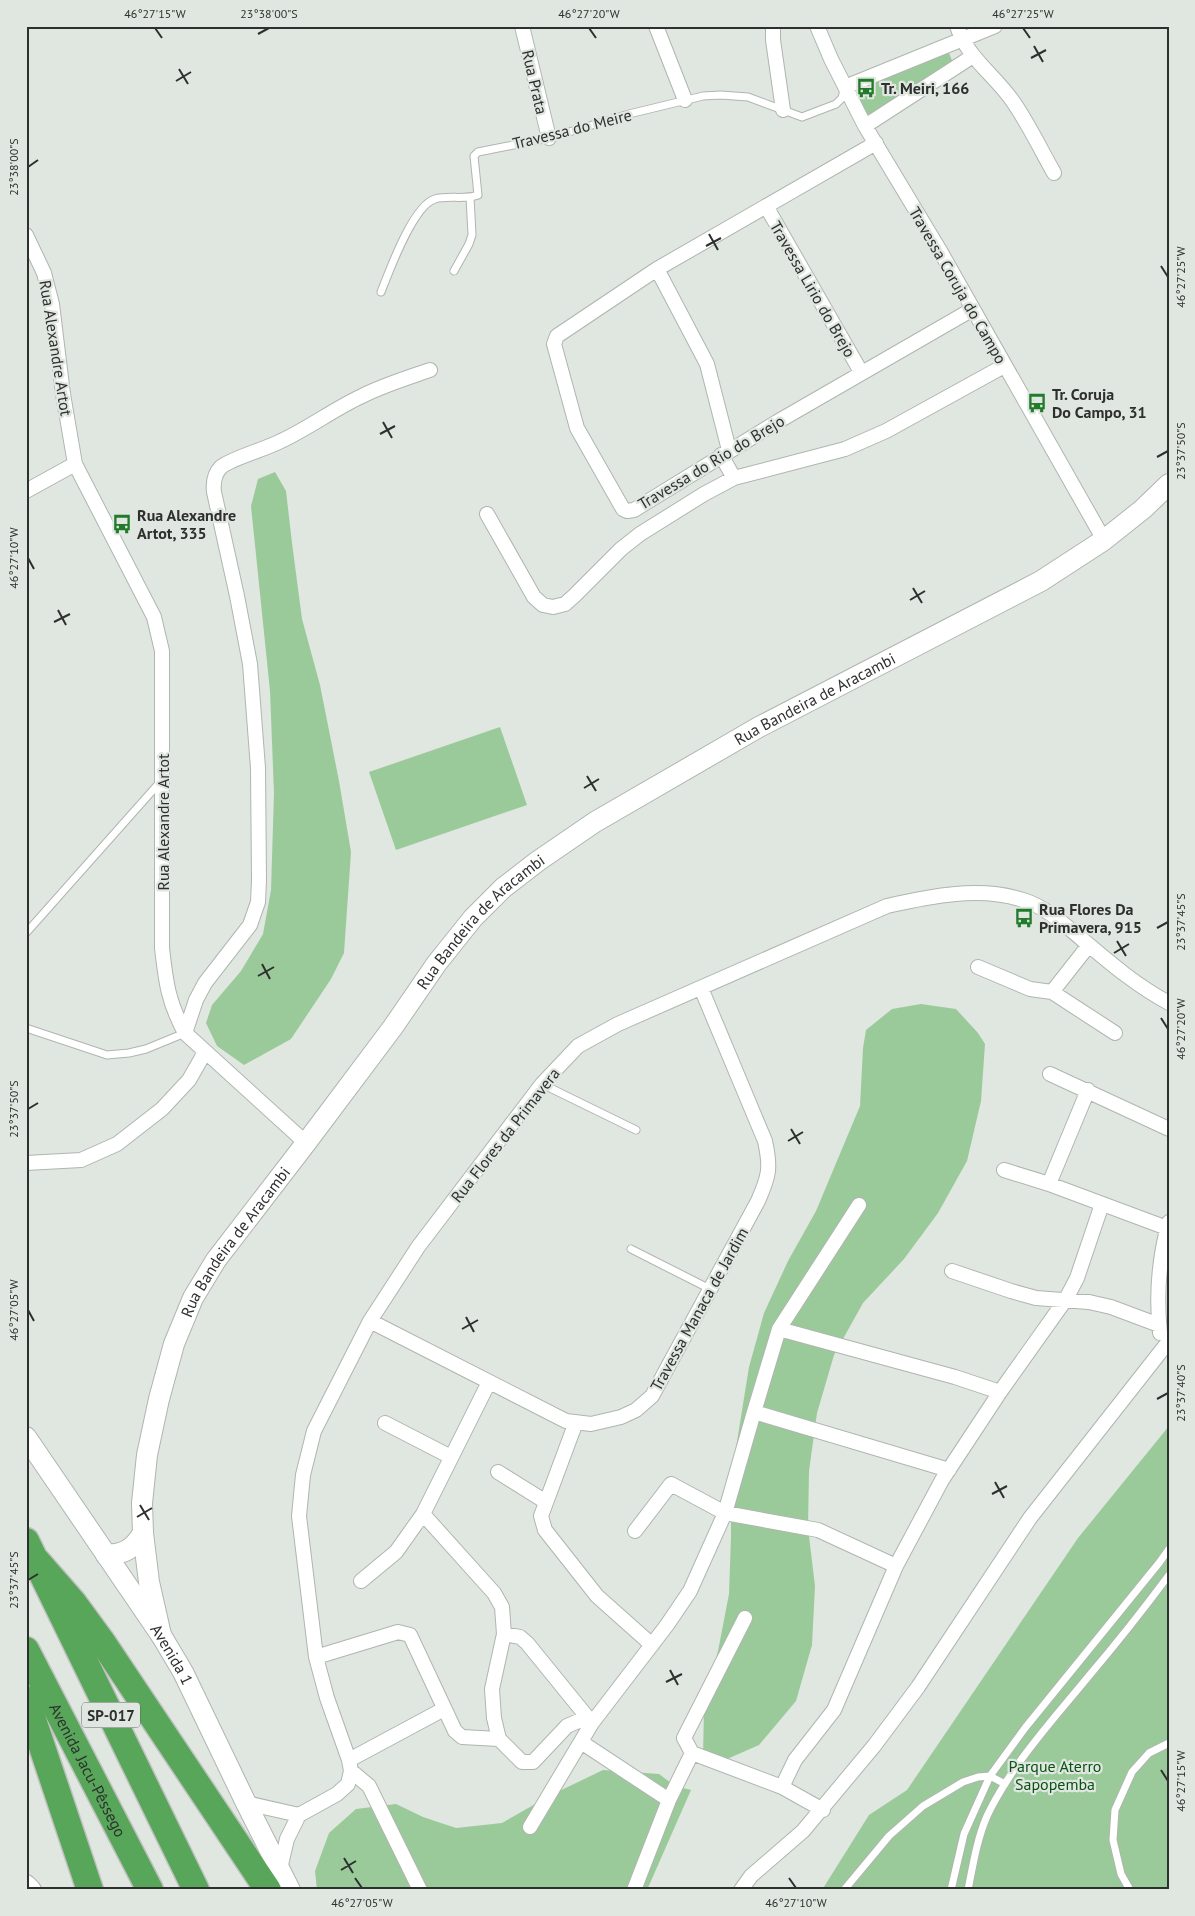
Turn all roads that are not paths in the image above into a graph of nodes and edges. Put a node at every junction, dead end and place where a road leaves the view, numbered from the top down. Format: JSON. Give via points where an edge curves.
{"nodes":[{"id":1,"x":522,"y":26,"type":"edge"},
{"id":2,"x":656,"y":26,"type":"edge"},
{"id":3,"x":773,"y":26,"type":"edge"},
{"id":4,"x":817,"y":26,"type":"edge"},
{"id":5,"x":995,"y":26,"type":"edge"},
{"id":6,"x":959,"y":33,"type":"edge"},
{"id":7,"x":973,"y":56,"type":"junction"},
{"id":8,"x":845,"y":87,"type":"junction"},
{"id":9,"x":685,"y":100,"type":"junction"},
{"id":10,"x":783,"y":110,"type":"junction"},
{"id":11,"x":865,"y":126,"type":"junction"},
{"id":12,"x":549,"y":138,"type":"junction"},
{"id":13,"x":876,"y":143,"type":"junction"},
{"id":14,"x":1054,"y":173,"type":"dead end"},
{"id":15,"x":470,"y":197,"type":"junction"},
{"id":16,"x":766,"y":206,"type":"junction"},
{"id":17,"x":26,"y":235,"type":"edge"},
{"id":18,"x":657,"y":269,"type":"junction"},
{"id":19,"x":454,"y":271,"type":"dead end"},
{"id":20,"x":381,"y":292,"type":"dead end"},
{"id":21,"x":973,"y":309,"type":"junction"},
{"id":22,"x":1004,"y":366,"type":"junction"},
{"id":23,"x":430,"y":370,"type":"dead end"},
{"id":24,"x":861,"y":372,"type":"junction"},
{"id":25,"x":725,"y":453,"type":"junction"},
{"id":26,"x":75,"y":464,"type":"junction"},
{"id":27,"x":734,"y":478,"type":"junction"},
{"id":28,"x":1169,"y":484,"type":"edge"},
{"id":29,"x":26,"y":491,"type":"edge"},
{"id":30,"x":487,"y":514,"type":"dead end"},
{"id":31,"x":1104,"y":540,"type":"junction"},
{"id":32,"x":163,"y":779,"type":"junction"},
{"id":33,"x":26,"y":933,"type":"edge"},
{"id":34,"x":1089,"y":945,"type":"junction"},
{"id":35,"x":978,"y":967,"type":"dead end"},
{"id":36,"x":701,"y":988,"type":"junction"},
{"id":37,"x":1052,"y":992,"type":"junction"},
{"id":38,"x":1169,"y":1003,"type":"edge"},
{"id":39,"x":26,"y":1028,"type":"edge"},
{"id":40,"x":185,"y":1033,"type":"junction"},
{"id":41,"x":1114,"y":1033,"type":"dead end"},
{"id":42,"x":205,"y":1052,"type":"junction"},
{"id":43,"x":1050,"y":1074,"type":"dead end"},
{"id":44,"x":542,"y":1084,"type":"junction"},
{"id":45,"x":1088,"y":1090,"type":"junction"},
{"id":46,"x":1169,"y":1129,"type":"edge"},
{"id":47,"x":636,"y":1130,"type":"dead end"},
{"id":48,"x":306,"y":1143,"type":"junction"},
{"id":49,"x":27,"y":1163,"type":"edge"},
{"id":50,"x":1004,"y":1170,"type":"dead end"},
{"id":51,"x":1049,"y":1184,"type":"junction"},
{"id":52,"x":859,"y":1204,"type":"dead end"},
{"id":53,"x":1102,"y":1204,"type":"junction"},
{"id":54,"x":1168,"y":1225,"type":"edge"},
{"id":55,"x":631,"y":1249,"type":"dead end"},
{"id":56,"x":952,"y":1271,"type":"dead end"},
{"id":57,"x":710,"y":1289,"type":"junction"},
{"id":58,"x":1066,"y":1299,"type":"junction"},
{"id":59,"x":370,"y":1321,"type":"junction"},
{"id":60,"x":1159,"y":1325,"type":"junction"},
{"id":61,"x":779,"y":1329,"type":"junction"},
{"id":62,"x":1165,"y":1345,"type":"edge"},
{"id":63,"x":489,"y":1382,"type":"junction"},
{"id":64,"x":1000,"y":1392,"type":"junction"},
{"id":65,"x":754,"y":1412,"type":"junction"},
{"id":66,"x":576,"y":1422,"type":"junction"},
{"id":67,"x":385,"y":1423,"type":"dead end"},
{"id":68,"x":26,"y":1437,"type":"edge"},
{"id":69,"x":451,"y":1457,"type":"junction"},
{"id":70,"x":949,"y":1470,"type":"junction"},
{"id":71,"x":498,"y":1472,"type":"dead end"},
{"id":72,"x":546,"y":1502,"type":"junction"},
{"id":73,"x":725,"y":1513,"type":"junction"},
{"id":74,"x":424,"y":1514,"type":"junction"},
{"id":75,"x":635,"y":1532,"type":"dead end"},
{"id":76,"x":143,"y":1533,"type":"junction"},
{"id":77,"x":1169,"y":1549,"type":"edge"},
{"id":78,"x":32,"y":1552,"type":"edge"},
{"id":79,"x":106,"y":1555,"type":"junction"},
{"id":80,"x":896,"y":1566,"type":"junction"},
{"id":81,"x":1169,"y":1575,"type":"edge"},
{"id":82,"x":361,"y":1581,"type":"dead end"},
{"id":83,"x":745,"y":1618,"type":"dead end"},
{"id":84,"x":504,"y":1634,"type":"junction"},
{"id":85,"x":161,"y":1635,"type":"junction"},
{"id":86,"x":652,"y":1644,"type":"junction"},
{"id":87,"x":26,"y":1650,"type":"edge"},
{"id":88,"x":316,"y":1657,"type":"junction"},
{"id":89,"x":26,"y":1699,"type":"edge"},
{"id":90,"x":444,"y":1709,"type":"junction"},
{"id":91,"x":592,"y":1723,"type":"junction"},
{"id":92,"x":499,"y":1739,"type":"junction"},
{"id":93,"x":581,"y":1742,"type":"junction"},
{"id":94,"x":1169,"y":1743,"type":"edge"},
{"id":95,"x":692,"y":1753,"type":"junction"},
{"id":96,"x":350,"y":1766,"type":"junction"},
{"id":97,"x":990,"y":1776,"type":"junction"},
{"id":98,"x":1004,"y":1784,"type":"junction"},
{"id":99,"x":782,"y":1787,"type":"junction"},
{"id":100,"x":669,"y":1800,"type":"junction"},
{"id":101,"x":246,"y":1803,"type":"junction"},
{"id":102,"x":823,"y":1810,"type":"junction"},
{"id":103,"x":299,"y":1815,"type":"junction"},
{"id":104,"x":530,"y":1827,"type":"dead end"},
{"id":105,"x":274,"y":1880,"type":"edge"},
{"id":106,"x":26,"y":1885,"type":"edge"},
{"id":107,"x":31,"y":1890,"type":"edge"},
{"id":108,"x":90,"y":1890,"type":"edge"},
{"id":109,"x":150,"y":1890,"type":"edge"},
{"id":110,"x":196,"y":1890,"type":"edge"},
{"id":111,"x":290,"y":1890,"type":"edge"},
{"id":112,"x":420,"y":1890,"type":"edge"},
{"id":113,"x":634,"y":1890,"type":"edge"},
{"id":114,"x":741,"y":1890,"type":"edge"},
{"id":115,"x":844,"y":1890,"type":"edge"},
{"id":116,"x":951,"y":1890,"type":"edge"},
{"id":117,"x":968,"y":1890,"type":"edge"},
{"id":118,"x":1130,"y":1890,"type":"edge"}],
"edges":[{"from":1,"to":12,"type":"street","name":"Rua Prata"},
{"from":2,"to":9,"type":"street"},
{"from":3,"to":10,"type":"street"},
{"from":4,"to":8,"type":"street","name":"Travessa Coruja do Campo"},
{"from":5,"to":6,"type":"street"},
{"from":6,"to":7,"type":"street"},
{"from":6,"to":8,"type":"street"},
{"from":7,"to":11,"type":"street"},
{"from":7,"to":14,"type":"street","via":[[1014,102]]},
{"from":8,"to":10,"type":"lane","name":"Travessa do Meire","via":[[840,102],[819,112],[799,117]]},
{"from":8,"to":11,"type":"street","name":"Travessa Coruja do Campo"},
{"from":9,"to":10,"type":"lane","name":"Travessa do Meire","via":[[721,95],[748,97]]},
{"from":9,"to":12,"type":"lane","name":"Travessa do Meire"},
{"from":11,"to":13,"type":"street","name":"Travessa Coruja do Campo"},
{"from":12,"to":15,"type":"lane","name":"Travessa do Meire","via":[[475,154],[478,194]]},
{"from":13,"to":16,"type":"street","name":"Travessa do Rio do Brejo"},
{"from":13,"to":21,"type":"street","name":"Travessa Coruja do Campo"},
{"from":15,"to":19,"type":"lane","via":[[472,235]]},
{"from":15,"to":20,"type":"lane","via":[[430,201],[405,234]]},
{"from":16,"to":18,"type":"street","name":"Travessa do Rio do Brejo"},
{"from":16,"to":24,"type":"street","name":"Travessa Lirio do Brejo"},
{"from":17,"to":26,"type":"street","name":"Rua Alexandre Artot","via":[[44,273],[52,304]]},
{"from":18,"to":25,"type":"street","via":[[707,364]]},
{"from":18,"to":25,"type":"street","name":"Travessa do Rio do Brejo","via":[[555,339],[577,428],[618,501],[627,511],[634,510]]},
{"from":21,"to":22,"type":"street","name":"Travessa Coruja do Campo"},
{"from":21,"to":24,"type":"street","name":"Travessa do Rio do Brejo"},
{"from":22,"to":27,"type":"street","via":[[886,432],[845,449]]},
{"from":22,"to":31,"type":"street","name":"Travessa Coruja do Campo"},
{"from":23,"to":40,"type":"street","via":[[361,396],[282,441],[230,462],[221,467],[213,482],[250,664],[258,768],[258,902],[250,925],[205,983]]},
{"from":24,"to":25,"type":"street","name":"Travessa do Rio do Brejo"},
{"from":25,"to":27,"type":"street"},
{"from":26,"to":29,"type":"street"},
{"from":26,"to":32,"type":"street","name":"Rua Alexandre Artot","via":[[154,618],[162,651]]},
{"from":27,"to":30,"type":"street","via":[[640,534],[565,604],[553,607],[543,605],[534,597]]},
{"from":28,"to":31,"type":"main road","name":"Rua Bandeira de Aracambi"},
{"from":31,"to":48,"type":"main road","name":"Rua Bandeira de Aracambi","via":[[1041,580],[759,727],[596,822],[538,861],[503,888],[473,918],[436,963]]},
{"from":32,"to":33,"type":"lane"},
{"from":32,"to":40,"type":"street","name":"Rua Alexandre Artot","via":[[162,948],[166,989]]},
{"from":34,"to":36,"type":"street","name":"Rua Flores da Primavera","via":[[1052,914],[1024,900],[994,894],[932,897],[887,906]]},
{"from":34,"to":37,"type":"street"},
{"from":34,"to":38,"type":"street","name":"Rua Flores da Primavera","via":[[1132,980]]},
{"from":35,"to":37,"type":"street","via":[[1030,989]]},
{"from":36,"to":44,"type":"street","name":"Rua Flores da Primavera","via":[[618,1024],[578,1046]]},
{"from":36,"to":57,"type":"street","name":"Travessa Manaca de Jardim","via":[[766,1141],[770,1161],[767,1180],[758,1201]]},
{"from":37,"to":41,"type":"street"},
{"from":39,"to":40,"type":"lane","via":[[107,1055],[129,1054]]},
{"from":40,"to":42,"type":"street","name":"Rua Alexandre Artot"},
{"from":42,"to":48,"type":"street","name":"Rua Alexandre Artot"},
{"from":42,"to":49,"type":"street","via":[[189,1080],[162,1109],[117,1144],[81,1160]]},
{"from":43,"to":45,"type":"street"},
{"from":44,"to":47,"type":"lane"},
{"from":44,"to":59,"type":"street","name":"Rua Flores da Primavera","via":[[418,1247]]},
{"from":45,"to":46,"type":"street"},
{"from":45,"to":51,"type":"street"},
{"from":48,"to":76,"type":"main road","name":"Rua Bandeira de Aracambi","via":[[216,1260],[190,1306],[174,1344],[147,1455],[142,1503]]},
{"from":50,"to":51,"type":"street"},
{"from":51,"to":53,"type":"street"},
{"from":52,"to":61,"type":"street"},
{"from":53,"to":54,"type":"street"},
{"from":53,"to":58,"type":"street","via":[[1077,1278]]},
{"from":54,"to":60,"type":"street","via":[[1157,1299]]},
{"from":55,"to":57,"type":"lane"},
{"from":56,"to":58,"type":"street","via":[[1011,1292],[1036,1298]]},
{"from":57,"to":66,"type":"street","name":"Travessa Manaca de Jardim","via":[[652,1396],[636,1410],[621,1417],[591,1424]]},
{"from":58,"to":60,"type":"street","via":[[1110,1307]]},
{"from":58,"to":64,"type":"street"},
{"from":59,"to":63,"type":"street","name":"Travessa Manaca de Jardim"},
{"from":59,"to":88,"type":"street","name":"Rua Flores da Primavera","via":[[314,1431],[303,1475],[299,1516]]},
{"from":60,"to":62,"type":"street"},
{"from":61,"to":64,"type":"street"},
{"from":61,"to":65,"type":"street"},
{"from":62,"to":102,"type":"street","via":[[1030,1518],[918,1687]]},
{"from":63,"to":66,"type":"street","name":"Travessa Manaca de Jardim","via":[[566,1421]]},
{"from":63,"to":69,"type":"street"},
{"from":64,"to":70,"type":"street"},
{"from":65,"to":70,"type":"street"},
{"from":65,"to":73,"type":"street"},
{"from":66,"to":72,"type":"street"},
{"from":67,"to":69,"type":"street"},
{"from":68,"to":79,"type":"main road","name":"Avenida 1"},
{"from":69,"to":74,"type":"street"},
{"from":70,"to":80,"type":"street"},
{"from":71,"to":72,"type":"street"},
{"from":72,"to":86,"type":"street","via":[[541,1516],[545,1530],[597,1596]]},
{"from":73,"to":75,"type":"street","via":[[671,1484]]},
{"from":73,"to":80,"type":"street","via":[[818,1530]]},
{"from":73,"to":86,"type":"street","via":[[690,1591]]},
{"from":74,"to":82,"type":"street","via":[[396,1552]]},
{"from":74,"to":84,"type":"street","via":[[494,1593],[502,1607]]},
{"from":76,"to":79,"type":"main road","via":[[128,1551]]},
{"from":76,"to":85,"type":"main road","name":"Rua Bandeira de Aracambi","via":[[149,1582]]},
{"from":77,"to":97,"type":"lane"},
{"from":78,"to":105,"type":"highway","via":[[73,1602]]},
{"from":78,"to":110,"type":"highway","number":"SP-017"},
{"from":79,"to":85,"type":"main road","name":"Avenida 1"},
{"from":80,"to":99,"type":"street","via":[[834,1710],[795,1760]]},
{"from":81,"to":98,"type":"lane","via":[[1123,1636],[1038,1736]]},
{"from":83,"to":95,"type":"street","via":[[686,1730],[684,1738]]},
{"from":84,"to":91,"type":"street","via":[[520,1637],[527,1643]]},
{"from":84,"to":92,"type":"street","via":[[492,1690]]},
{"from":85,"to":101,"type":"main road","name":"Avenida 1","via":[[183,1672]]},
{"from":86,"to":91,"type":"street"},
{"from":87,"to":109,"type":"highway","name":"Avenida Jacu-Pêssego","number":"SP-017"},
{"from":88,"to":90,"type":"street","via":[[398,1632],[410,1635]]},
{"from":88,"to":96,"type":"street","name":"Rua Flores da Primavera","via":[[326,1698]]},
{"from":89,"to":108,"type":"highway"},
{"from":90,"to":92,"type":"street","via":[[455,1731],[462,1737]]},
{"from":90,"to":96,"type":"street"},
{"from":91,"to":92,"type":"street","via":[[582,1720],[568,1726],[533,1762],[522,1762]]},
{"from":91,"to":93,"type":"street"},
{"from":93,"to":100,"type":"street"},
{"from":93,"to":104,"type":"street"},
{"from":94,"to":118,"type":"lane","via":[[1149,1754],[1132,1772],[1115,1810],[1113,1840],[1121,1874]]},
{"from":95,"to":99,"type":"street"},
{"from":95,"to":100,"type":"street"},
{"from":96,"to":103,"type":"street","via":[[348,1784],[337,1794]]},
{"from":96,"to":112,"type":"street","via":[[369,1786]]},
{"from":97,"to":98,"type":"lane"},
{"from":97,"to":115,"type":"lane","via":[[963,1782],[923,1806],[889,1836]]},
{"from":97,"to":116,"type":"lane","via":[[964,1834]]},
{"from":98,"to":117,"type":"lane","via":[[986,1817]]},
{"from":99,"to":102,"type":"street"},
{"from":100,"to":113,"type":"street"},
{"from":101,"to":103,"type":"street"},
{"from":101,"to":105,"type":"main road","name":"Avenida 1"},
{"from":102,"to":114,"type":"street","via":[[750,1876]]},
{"from":103,"to":105,"type":"street"},
{"from":105,"to":111,"type":"main road","name":"Avenida 1"},
{"from":106,"to":107,"type":"main road"}]}
